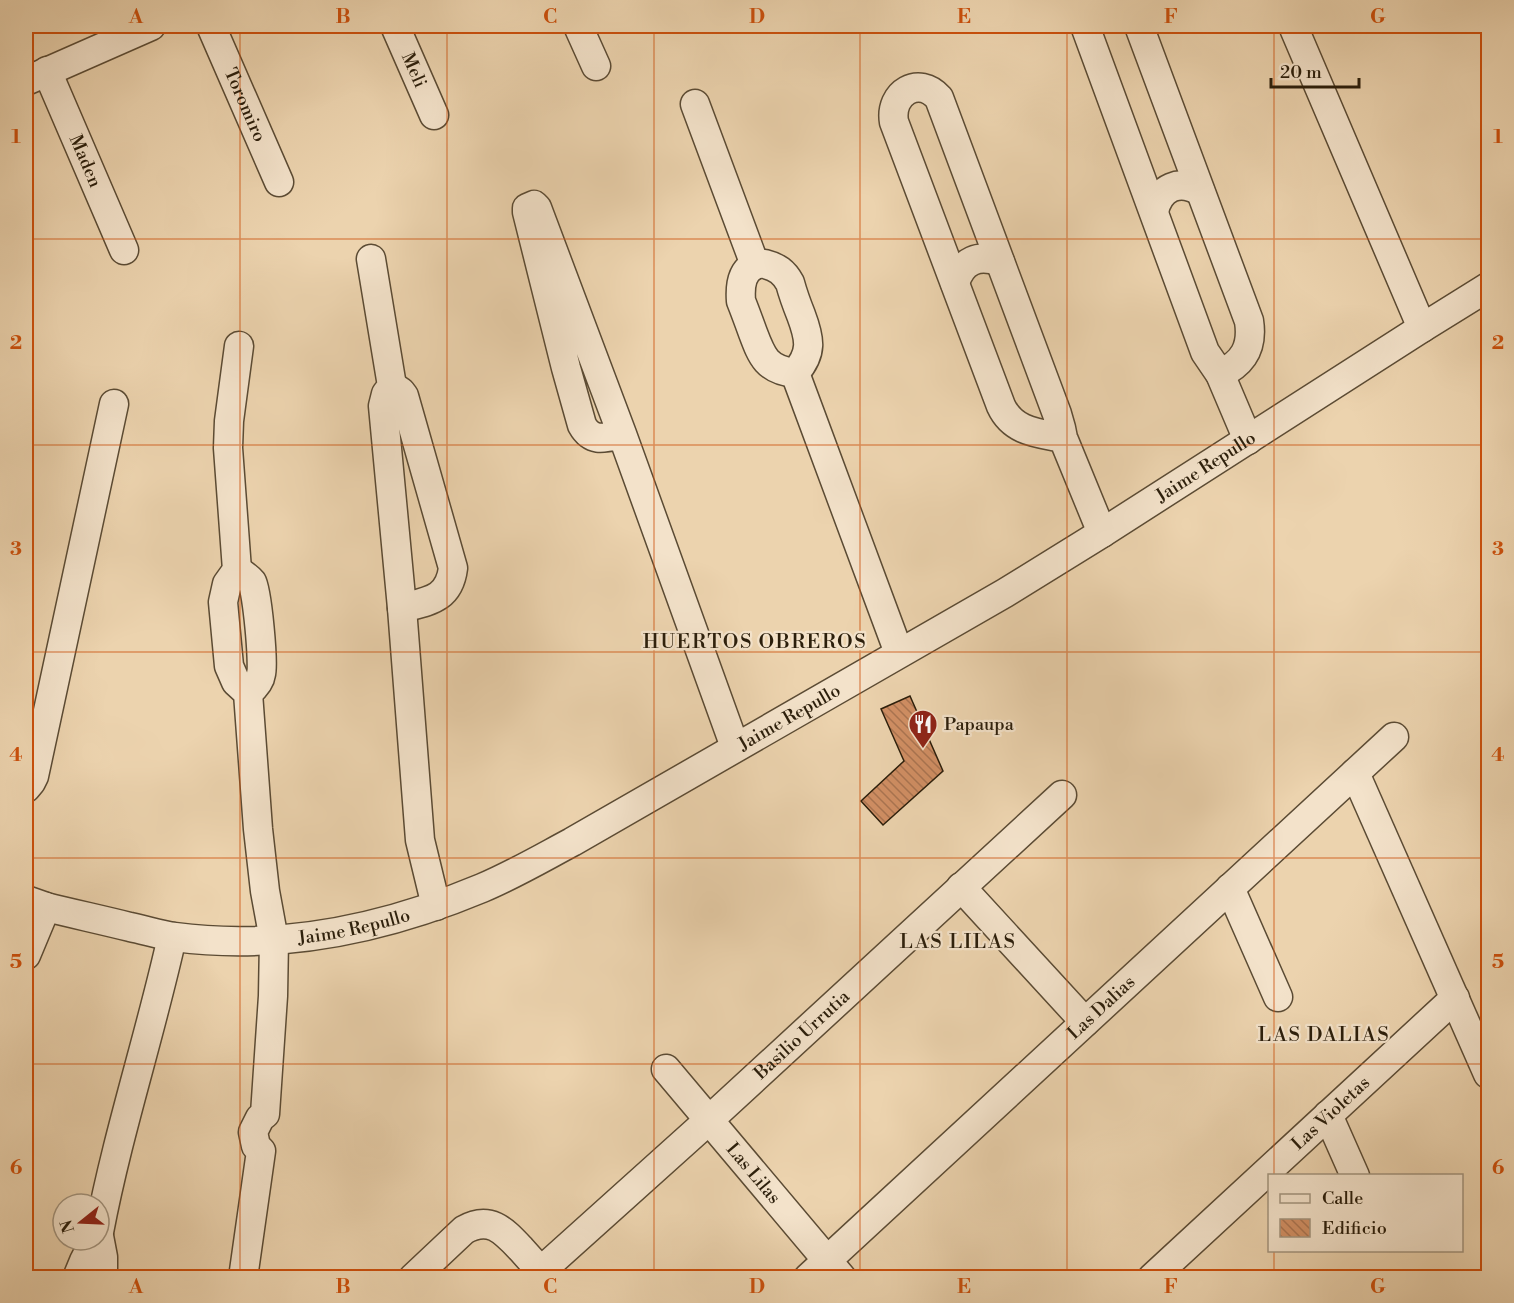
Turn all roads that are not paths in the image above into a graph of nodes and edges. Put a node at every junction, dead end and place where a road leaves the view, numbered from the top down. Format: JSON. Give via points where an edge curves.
{"nodes":[{"id":1,"x":151,"y":26,"type":"edge"},
{"id":2,"x":211,"y":26,"type":"edge"},
{"id":3,"x":395,"y":26,"type":"edge"},
{"id":4,"x":578,"y":26,"type":"edge"},
{"id":5,"x":1086,"y":26,"type":"edge"},
{"id":6,"x":1139,"y":26,"type":"edge"},
{"id":7,"x":1293,"y":26,"type":"edge"},
{"id":8,"x":596,"y":66,"type":"dead end"},
{"id":9,"x":36,"y":76,"type":"edge"},
{"id":10,"x":695,"y":104,"type":"dead end"},
{"id":11,"x":434,"y":115,"type":"dead end"},
{"id":12,"x":279,"y":182,"type":"dead end"},
{"id":13,"x":1200,"y":191,"type":"junction"},
{"id":14,"x":1154,"y":211,"type":"junction"},
{"id":15,"x":124,"y":250,"type":"dead end"},
{"id":16,"x":371,"y":259,"type":"dead end"},
{"id":17,"x":1000,"y":262,"type":"junction"},
{"id":18,"x":755,"y":265,"type":"junction"},
{"id":19,"x":955,"y":283,"type":"junction"},
{"id":20,"x":1488,"y":287,"type":"edge"},
{"id":21,"x":1422,"y":328,"type":"junction"},
{"id":22,"x":239,"y":346,"type":"dead end"},
{"id":23,"x":795,"y":374,"type":"junction"},
{"id":24,"x":1220,"y":374,"type":"junction"},
{"id":25,"x":392,"y":386,"type":"junction"},
{"id":26,"x":114,"y":404,"type":"dead end"},
{"id":27,"x":622,"y":434,"type":"junction"},
{"id":28,"x":1063,"y":438,"type":"junction"},
{"id":29,"x":1248,"y":440,"type":"junction"},
{"id":30,"x":1102,"y":533,"type":"junction"},
{"id":31,"x":402,"y":609,"type":"junction"},
{"id":32,"x":900,"y":653,"type":"junction"},
{"id":33,"x":1394,"y":737,"type":"dead end"},
{"id":34,"x":735,"y":747,"type":"junction"},
{"id":35,"x":1355,"y":773,"type":"junction"},
{"id":36,"x":26,"y":788,"type":"edge"},
{"id":37,"x":1062,"y":795,"type":"dead end"},
{"id":38,"x":960,"y":887,"type":"junction"},
{"id":39,"x":1230,"y":888,"type":"junction"},
{"id":40,"x":36,"y":904,"type":"edge"},
{"id":41,"x":436,"y":906,"type":"junction"},
{"id":42,"x":172,"y":937,"type":"junction"},
{"id":43,"x":274,"y":940,"type":"junction"},
{"id":44,"x":26,"y":955,"type":"edge"},
{"id":45,"x":1278,"y":997,"type":"dead end"},
{"id":46,"x":1455,"y":999,"type":"junction"},
{"id":47,"x":1085,"y":1022,"type":"junction"},
{"id":48,"x":666,"y":1069,"type":"dead end"},
{"id":49,"x":1488,"y":1074,"type":"edge"},
{"id":50,"x":1328,"y":1115,"type":"junction"},
{"id":51,"x":709,"y":1120,"type":"junction"},
{"id":52,"x":1354,"y":1174,"type":"edge"},
{"id":53,"x":108,"y":1192,"type":"edge"},
{"id":54,"x":89,"y":1252,"type":"edge"},
{"id":55,"x":102,"y":1252,"type":"edge"},
{"id":56,"x":826,"y":1272,"type":"edge"},
{"id":57,"x":544,"y":1274,"type":"edge"},
{"id":58,"x":77,"y":1278,"type":"edge"},
{"id":59,"x":103,"y":1278,"type":"edge"},
{"id":60,"x":243,"y":1278,"type":"edge"},
{"id":61,"x":413,"y":1278,"type":"edge"},
{"id":62,"x":1152,"y":1278,"type":"edge"}],
"edges":[{"from":1,"to":9,"type":"street"},
{"from":2,"to":12,"type":"street","name":"Toromiro"},
{"from":3,"to":11,"type":"street","name":"Meli"},
{"from":4,"to":8,"type":"street"},
{"from":5,"to":14,"type":"street"},
{"from":6,"to":13,"type":"street"},
{"from":7,"to":21,"type":"street"},
{"from":9,"to":15,"type":"street","name":"Maden"},
{"from":10,"to":18,"type":"street"},
{"from":13,"to":14,"type":"street","via":[[1191,186],[1170,188],[1156,202]]},
{"from":13,"to":24,"type":"street","via":[[1251,331],[1240,361]]},
{"from":14,"to":24,"type":"street","via":[[1205,352]]},
{"from":16,"to":25,"type":"street"},
{"from":17,"to":19,"type":"street","via":[[981,258],[972,261],[963,266]]},
{"from":17,"to":19,"type":"street","via":[[939,98],[928,89],[908,90],[896,101],[894,122]]},
{"from":17,"to":28,"type":"street"},
{"from":18,"to":23,"type":"street","via":[[741,282],[741,301],[767,363]]},
{"from":18,"to":23,"type":"street","via":[[775,267],[790,283],[809,345]]},
{"from":19,"to":28,"type":"street","via":[[1004,414],[1026,430]]},
{"from":20,"to":21,"type":"street","name":"Jaime Repullo"},
{"from":21,"to":29,"type":"street","name":"Jaime Repullo"},
{"from":22,"to":43,"type":"street","via":[[228,448],[237,570],[252,582],[257,597],[261,675],[248,693],[258,829]]},
{"from":23,"to":32,"type":"street"},
{"from":24,"to":29,"type":"street"},
{"from":25,"to":31,"type":"street","via":[[383,406]]},
{"from":25,"to":31,"type":"street","via":[[404,396],[453,568],[449,585],[436,598]]},
{"from":26,"to":36,"type":"street","via":[[34,776]]},
{"from":27,"to":27,"type":"street","via":[[537,208],[531,206],[527,212],[582,425],[598,438]]},
{"from":27,"to":34,"type":"street"},
{"from":28,"to":30,"type":"street"},
{"from":29,"to":30,"type":"street","name":"Jaime Repullo"},
{"from":30,"to":32,"type":"street","name":"Jaime Repullo"},
{"from":31,"to":41,"type":"street","via":[[420,840]]},
{"from":32,"to":34,"type":"street","name":"Jaime Repullo"},
{"from":33,"to":35,"type":"street","name":"Las Dalias"},
{"from":34,"to":41,"type":"street","name":"Jaime Repullo","via":[[528,866]]},
{"from":35,"to":39,"type":"street","name":"Las Dalias"},
{"from":35,"to":46,"type":"street"},
{"from":37,"to":38,"type":"street","name":"Basilio Urrutia"},
{"from":38,"to":47,"type":"street"},
{"from":38,"to":51,"type":"street","name":"Basilio Urrutia"},
{"from":39,"to":45,"type":"street"},
{"from":39,"to":47,"type":"street","name":"Las Dalias"},
{"from":40,"to":42,"type":"street","name":"Jaime Repullo"},
{"from":40,"to":44,"type":"street"},
{"from":41,"to":43,"type":"street","name":"Jaime Repullo","via":[[333,934]]},
{"from":42,"to":43,"type":"street","name":"Jaime Repullo"},
{"from":42,"to":53,"type":"street"},
{"from":43,"to":60,"type":"street","via":[[266,1114],[275,1127],[275,1135],[268,1148],[261,1151]]},
{"from":46,"to":49,"type":"street"},
{"from":46,"to":50,"type":"street","name":"Las Violetas"},
{"from":47,"to":56,"type":"street","name":"Las Dalias"},
{"from":48,"to":51,"type":"street","name":"Las Lilas"},
{"from":50,"to":52,"type":"street"},
{"from":50,"to":62,"type":"street","name":"Las Violetas"},
{"from":51,"to":56,"type":"street","name":"Las Lilas"},
{"from":51,"to":57,"type":"street","name":"Basilio Urrutia"},
{"from":54,"to":58,"type":"street"},
{"from":55,"to":59,"type":"street"},
{"from":57,"to":61,"type":"street","via":[[506,1233],[485,1224],[464,1230]]}]}
